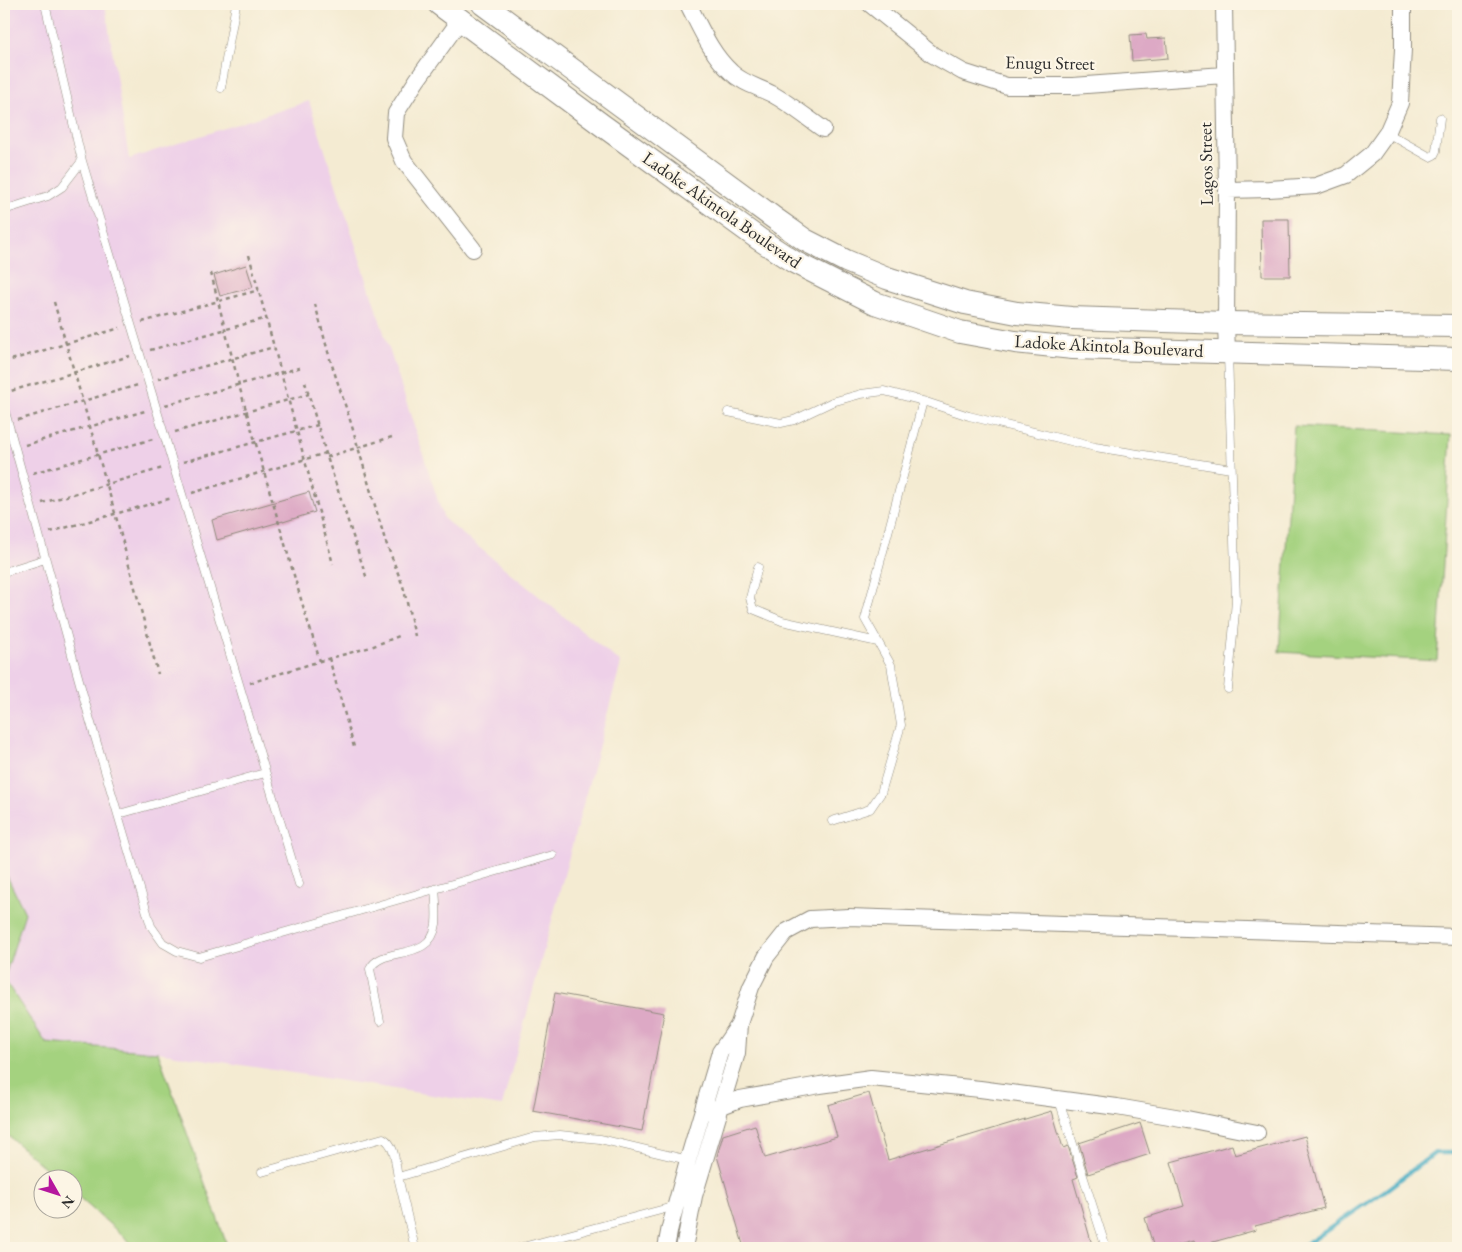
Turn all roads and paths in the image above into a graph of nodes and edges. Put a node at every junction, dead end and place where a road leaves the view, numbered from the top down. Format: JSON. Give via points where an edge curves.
{"nodes":[{"id":1,"x":45,"y":4,"type":"edge"},
{"id":2,"x":236,"y":4,"type":"edge"},
{"id":3,"x":439,"y":4,"type":"edge"},
{"id":4,"x":483,"y":4,"type":"edge"},
{"id":5,"x":688,"y":4,"type":"edge"},
{"id":6,"x":1224,"y":4,"type":"edge"},
{"id":7,"x":1403,"y":4,"type":"edge"},
{"id":8,"x":876,"y":6,"type":"edge"},
{"id":9,"x":461,"y":19,"type":"junction"},
{"id":10,"x":1224,"y":75,"type":"junction"},
{"id":11,"x":220,"y":88,"type":"dead end"},
{"id":12,"x":1440,"y":118,"type":"dead end"},
{"id":13,"x":823,"y":129,"type":"dead end"},
{"id":14,"x":1388,"y":133,"type":"junction"},
{"id":15,"x":82,"y":161,"type":"junction"},
{"id":16,"x":1227,"y":190,"type":"junction"},
{"id":17,"x":4,"y":210,"type":"edge"},
{"id":18,"x":473,"y":249,"type":"dead end"},
{"id":19,"x":249,"y":255,"type":"dead end"},
{"id":20,"x":211,"y":273,"type":"dead end"},
{"id":21,"x":54,"y":302,"type":"dead end"},
{"id":22,"x":314,"y":304,"type":"dead end"},
{"id":23,"x":1226,"y":323,"type":"junction"},
{"id":24,"x":1458,"y":326,"type":"edge"},
{"id":25,"x":1228,"y":353,"type":"junction"},
{"id":26,"x":1458,"y":360,"type":"edge"},
{"id":27,"x":302,"y":367,"type":"dead end"},
{"id":28,"x":281,"y":372,"type":"junction"},
{"id":29,"x":305,"y":382,"type":"dead end"},
{"id":30,"x":309,"y":394,"type":"junction"},
{"id":31,"x":289,"y":401,"type":"junction"},
{"id":32,"x":923,"y":401,"type":"junction"},
{"id":33,"x":4,"y":408,"type":"edge"},
{"id":34,"x":728,"y":412,"type":"dead end"},
{"id":35,"x":318,"y":425,"type":"junction"},
{"id":36,"x":297,"y":430,"type":"junction"},
{"id":37,"x":394,"y":436,"type":"dead end"},
{"id":38,"x":358,"y":448,"type":"junction"},
{"id":39,"x":327,"y":455,"type":"junction"},
{"id":40,"x":305,"y":460,"type":"junction"},
{"id":41,"x":1231,"y":469,"type":"junction"},
{"id":42,"x":45,"y":559,"type":"junction"},
{"id":43,"x":333,"y":564,"type":"dead end"},
{"id":44,"x":758,"y":567,"type":"dead end"},
{"id":45,"x":4,"y":572,"type":"edge"},
{"id":46,"x":367,"y":579,"type":"dead end"},
{"id":47,"x":399,"y":636,"type":"dead end"},
{"id":48,"x":415,"y":636,"type":"dead end"},
{"id":49,"x":878,"y":642,"type":"junction"},
{"id":50,"x":329,"y":658,"type":"junction"},
{"id":51,"x":320,"y":661,"type":"junction"},
{"id":52,"x":158,"y":674,"type":"dead end"},
{"id":53,"x":239,"y":686,"type":"junction"},
{"id":54,"x":1228,"y":689,"type":"dead end"},
{"id":55,"x":354,"y":747,"type":"dead end"},
{"id":56,"x":265,"y":773,"type":"junction"},
{"id":57,"x":119,"y":814,"type":"junction"},
{"id":58,"x":832,"y":821,"type":"dead end"},
{"id":59,"x":552,"y":855,"type":"dead end"},
{"id":60,"x":299,"y":884,"type":"dead end"},
{"id":61,"x":435,"y":889,"type":"junction"},
{"id":62,"x":1458,"y":937,"type":"edge"},
{"id":63,"x":380,"y":1021,"type":"dead end"},
{"id":64,"x":739,"y":1024,"type":"junction"},
{"id":65,"x":1059,"y":1099,"type":"junction"},
{"id":66,"x":721,"y":1106,"type":"junction"},
{"id":67,"x":702,"y":1113,"type":"junction"},
{"id":68,"x":1257,"y":1133,"type":"dead end"},
{"id":69,"x":688,"y":1160,"type":"junction"},
{"id":70,"x":262,"y":1172,"type":"dead end"},
{"id":71,"x":398,"y":1177,"type":"junction"},
{"id":72,"x":676,"y":1206,"type":"junction"},
{"id":73,"x":415,"y":1248,"type":"edge"},
{"id":74,"x":519,"y":1248,"type":"edge"},
{"id":75,"x":666,"y":1248,"type":"edge"},
{"id":76,"x":684,"y":1248,"type":"edge"},
{"id":77,"x":1106,"y":1248,"type":"edge"}],
"edges":[{"from":1,"to":15,"type":"lane"},
{"from":2,"to":11,"type":"lane"},
{"from":3,"to":9,"type":"street","name":"Ladoke Akintola Boulevard"},
{"from":4,"to":23,"type":"street","name":"Ladoke Akintola Boulevard","via":[[805,240],[846,261],[965,303],[1018,313]]},
{"from":5,"to":13,"type":"street","via":[[718,58],[732,74],[772,95]]},
{"from":6,"to":10,"type":"street","name":"Lagos Street"},
{"from":7,"to":14,"type":"street","via":[[1400,103]]},
{"from":8,"to":10,"type":"street","name":"Enugu Street","via":[[933,55],[963,72],[1007,86],[1073,86]]},
{"from":9,"to":18,"type":"street","via":[[396,113],[394,138],[404,161]]},
{"from":9,"to":25,"type":"street","name":"Ladoke Akintola Boulevard","via":[[759,239],[794,262],[875,303],[960,332],[1015,342],[1073,348]]},
{"from":10,"to":16,"type":"street","name":"Lagos Street"},
{"from":12,"to":14,"type":"lane","via":[[1436,151],[1430,157]]},
{"from":14,"to":16,"type":"street","via":[[1372,154],[1346,175],[1316,186]]},
{"from":15,"to":17,"type":"lane","via":[[62,188],[48,196]]},
{"from":15,"to":53,"type":"lane"},
{"from":16,"to":23,"type":"street","name":"Lagos Street"},
{"from":19,"to":28,"type":"path"},
{"from":20,"to":51,"type":"path","via":[[240,389]]},
{"from":21,"to":52,"type":"path"},
{"from":22,"to":38,"type":"path"},
{"from":23,"to":24,"type":"street","name":"Ladoke Akintola Boulevard"},
{"from":23,"to":25,"type":"street","name":"Lagos Street"},
{"from":25,"to":26,"type":"street","name":"Ladoke Akintola Boulevard"},
{"from":25,"to":41,"type":"lane"},
{"from":27,"to":28,"type":"path"},
{"from":28,"to":31,"type":"path"},
{"from":29,"to":30,"type":"path"},
{"from":30,"to":31,"type":"path"},
{"from":30,"to":35,"type":"path"},
{"from":31,"to":36,"type":"path"},
{"from":32,"to":34,"type":"lane","via":[[884,391],[861,394],[781,423]]},
{"from":32,"to":41,"type":"lane","via":[[969,416],[1095,447]]},
{"from":32,"to":49,"type":"lane","via":[[865,619]]},
{"from":33,"to":42,"type":"lane"},
{"from":35,"to":36,"type":"path"},
{"from":35,"to":39,"type":"path"},
{"from":36,"to":40,"type":"path"},
{"from":37,"to":38,"type":"path"},
{"from":38,"to":39,"type":"path"},
{"from":38,"to":48,"type":"path","via":[[385,540],[403,586]]},
{"from":39,"to":40,"type":"path"},
{"from":39,"to":46,"type":"path"},
{"from":40,"to":43,"type":"path"},
{"from":41,"to":54,"type":"lane","via":[[1236,601]]},
{"from":42,"to":45,"type":"lane"},
{"from":42,"to":57,"type":"lane"},
{"from":44,"to":49,"type":"lane","via":[[750,598],[752,609],[782,621]]},
{"from":47,"to":50,"type":"path"},
{"from":49,"to":58,"type":"lane","via":[[891,665],[901,724],[881,793],[870,809]]},
{"from":50,"to":51,"type":"path"},
{"from":50,"to":55,"type":"path"},
{"from":51,"to":53,"type":"path"},
{"from":53,"to":56,"type":"lane"},
{"from":56,"to":57,"type":"lane"},
{"from":56,"to":60,"type":"lane"},
{"from":57,"to":61,"type":"lane","via":[[151,926],[163,942],[177,951],[199,957]]},
{"from":59,"to":61,"type":"lane"},
{"from":61,"to":63,"type":"lane","via":[[436,925],[432,935],[423,945],[382,958],[370,969]]},
{"from":62,"to":64,"type":"street","via":[[858,917],[810,919],[786,932],[766,957],[751,987]]},
{"from":64,"to":66,"type":"street","via":[[737,1053]]},
{"from":64,"to":67,"type":"street","via":[[720,1052]]},
{"from":65,"to":66,"type":"street","via":[[871,1078],[740,1099]]},
{"from":65,"to":68,"type":"street"},
{"from":65,"to":77,"type":"lane"},
{"from":66,"to":67,"type":"street"},
{"from":66,"to":76,"type":"street","via":[[694,1196]]},
{"from":67,"to":69,"type":"street"},
{"from":69,"to":71,"type":"lane","via":[[600,1139],[560,1135],[535,1137]]},
{"from":69,"to":72,"type":"street"},
{"from":70,"to":71,"type":"lane","via":[[383,1138],[392,1146]]},
{"from":71,"to":73,"type":"lane"},
{"from":72,"to":74,"type":"lane"},
{"from":72,"to":75,"type":"street"}]}
